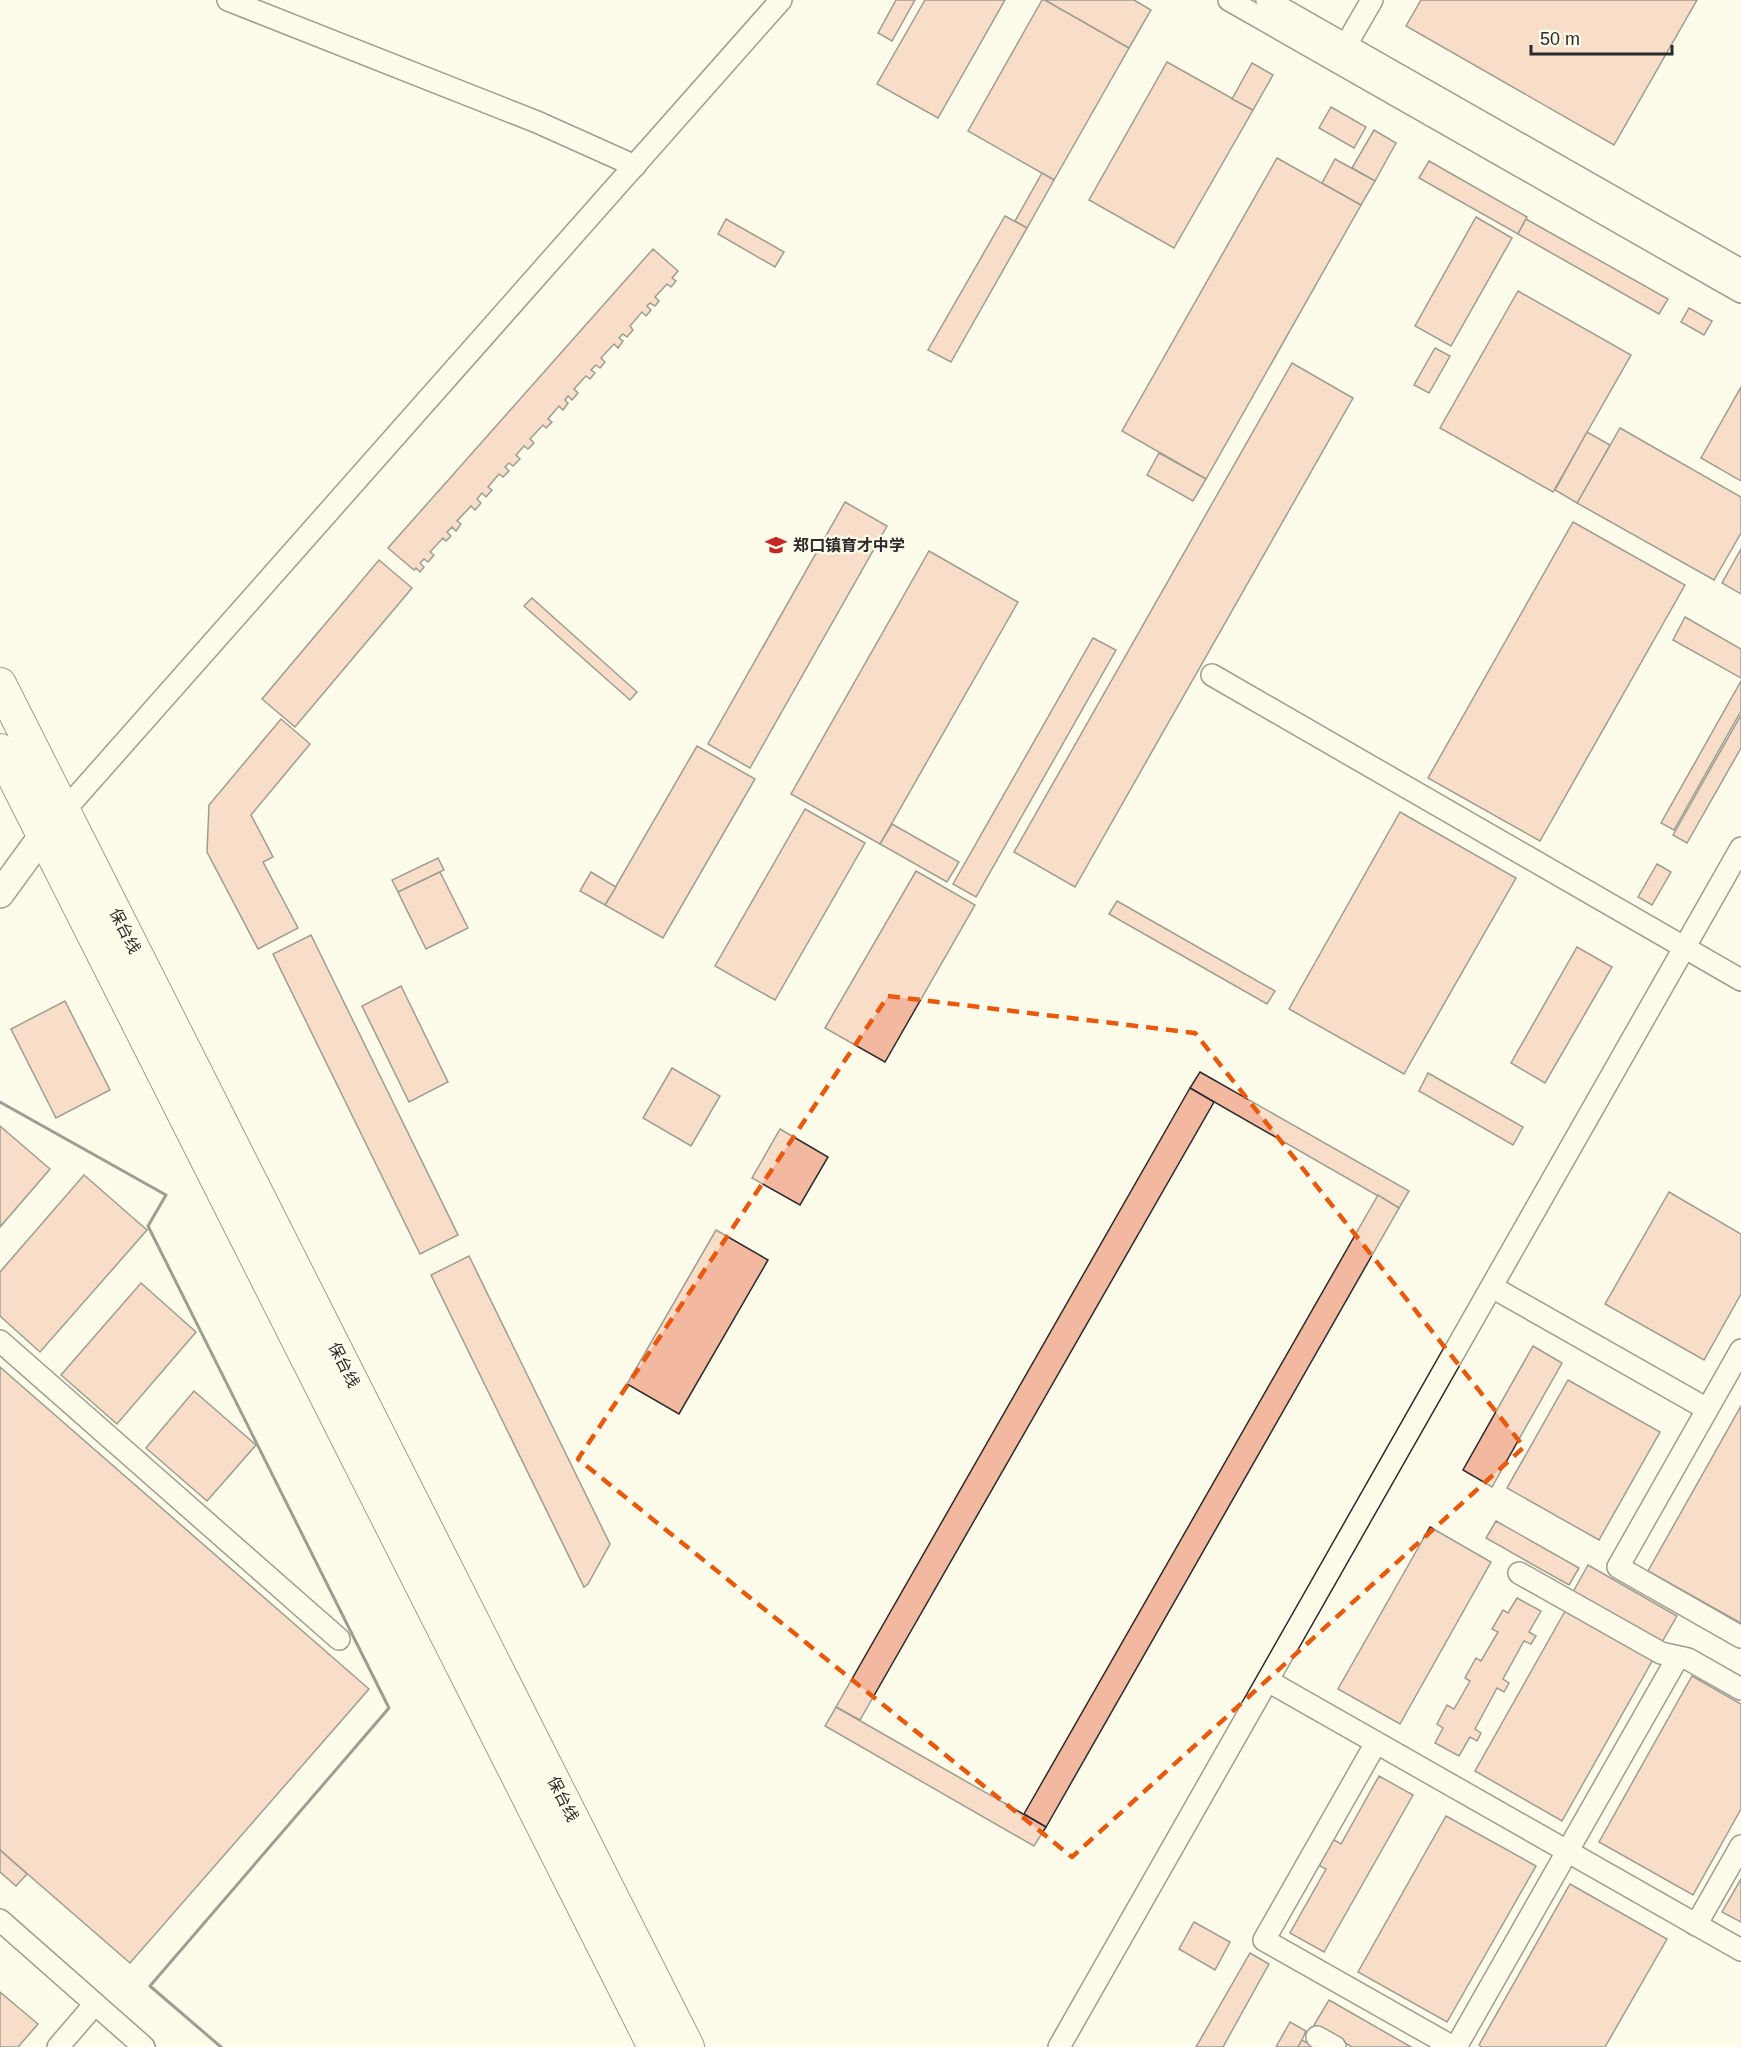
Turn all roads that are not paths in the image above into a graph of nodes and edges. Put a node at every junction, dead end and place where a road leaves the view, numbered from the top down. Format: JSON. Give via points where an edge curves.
{"nodes":[{"id":1,"x":228,"y":0,"type":"edge"},
{"id":2,"x":781,"y":0,"type":"edge"},
{"id":3,"x":1229,"y":0,"type":"edge"},
{"id":4,"x":1267,"y":0,"type":"edge"},
{"id":5,"x":1372,"y":0,"type":"edge"},
{"id":6,"x":1346,"y":45,"type":"junction"},
{"id":7,"x":635,"y":166,"type":"junction"},
{"id":8,"x":1741,"y":270,"type":"edge"},
{"id":9,"x":1741,"y":292,"type":"edge"},
{"id":10,"x":1212,"y":675,"type":"dead end"},
{"id":11,"x":0,"y":684,"type":"edge"},
{"id":12,"x":0,"y":750,"type":"edge"},
{"id":13,"x":64,"y":810,"type":"junction"},
{"id":14,"x":43,"y":835,"type":"junction"},
{"id":15,"x":1741,"y":848,"type":"edge"},
{"id":16,"x":0,"y":867,"type":"edge"},
{"id":17,"x":0,"y":894,"type":"edge"},
{"id":18,"x":1684,"y":947,"type":"junction"},
{"id":19,"x":1741,"y":980,"type":"edge"},
{"id":20,"x":1492,"y":1287,"type":"junction"},
{"id":21,"x":0,"y":1341,"type":"edge"},
{"id":22,"x":1741,"y":1350,"type":"edge"},
{"id":23,"x":1707,"y":1409,"type":"junction"},
{"id":24,"x":1519,"y":1573,"type":"dead end"},
{"id":25,"x":1741,"y":1637,"type":"edge"},
{"id":26,"x":339,"y":1639,"type":"dead end"},
{"id":27,"x":1678,"y":1657,"type":"junction"},
{"id":28,"x":1268,"y":1681,"type":"junction"},
{"id":29,"x":1741,"y":1689,"type":"edge"},
{"id":30,"x":1376,"y":1743,"type":"junction"},
{"id":31,"x":1741,"y":1846,"type":"edge"},
{"id":32,"x":1568,"y":1851,"type":"junction"},
{"id":33,"x":0,"y":1920,"type":"edge"},
{"id":34,"x":1696,"y":1925,"type":"junction"},
{"id":35,"x":1741,"y":1950,"type":"edge"},
{"id":36,"x":95,"y":2004,"type":"junction"},
{"id":37,"x":58,"y":2047,"type":"edge"},
{"id":38,"x":144,"y":2047,"type":"edge"},
{"id":39,"x":654,"y":2047,"type":"edge"},
{"id":40,"x":688,"y":2047,"type":"edge"},
{"id":41,"x":1059,"y":2047,"type":"edge"},
{"id":42,"x":1455,"y":2047,"type":"edge"}],
"edges":[{"from":1,"to":7,"type":"street","via":[[537,122]]},
{"from":2,"to":7,"type":"street"},
{"from":3,"to":9,"type":"street"},
{"from":4,"to":6,"type":"street"},
{"from":5,"to":6,"type":"street"},
{"from":6,"to":8,"type":"street"},
{"from":7,"to":13,"type":"street"},
{"from":10,"to":18,"type":"street"},
{"from":11,"to":13,"type":"highway","name":"保台线"},
{"from":12,"to":14,"type":"highway","name":"保台线"},
{"from":13,"to":14,"type":"street"},
{"from":13,"to":40,"type":"highway","name":"保台线"},
{"from":14,"to":16,"type":"main road"},
{"from":14,"to":17,"type":"main road"},
{"from":14,"to":39,"type":"highway","name":"保台线"},
{"from":15,"to":18,"type":"street"},
{"from":18,"to":19,"type":"street"},
{"from":18,"to":20,"type":"street"},
{"from":20,"to":23,"type":"street"},
{"from":20,"to":28,"type":"street"},
{"from":21,"to":26,"type":"street"},
{"from":22,"to":23,"type":"street"},
{"from":23,"to":25,"type":"street","via":[[1618,1567]]},
{"from":24,"to":27,"type":"street","via":[[1661,1653]]},
{"from":27,"to":29,"type":"street"},
{"from":27,"to":32,"type":"street"},
{"from":28,"to":30,"type":"street"},
{"from":28,"to":41,"type":"street"},
{"from":30,"to":32,"type":"street"},
{"from":30,"to":42,"type":"street","via":[[1264,1940]]},
{"from":31,"to":34,"type":"street"},
{"from":32,"to":34,"type":"street"},
{"from":32,"to":42,"type":"street"},
{"from":33,"to":36,"type":"street"},
{"from":34,"to":35,"type":"street"},
{"from":36,"to":37,"type":"street"},
{"from":36,"to":38,"type":"street"}]}
